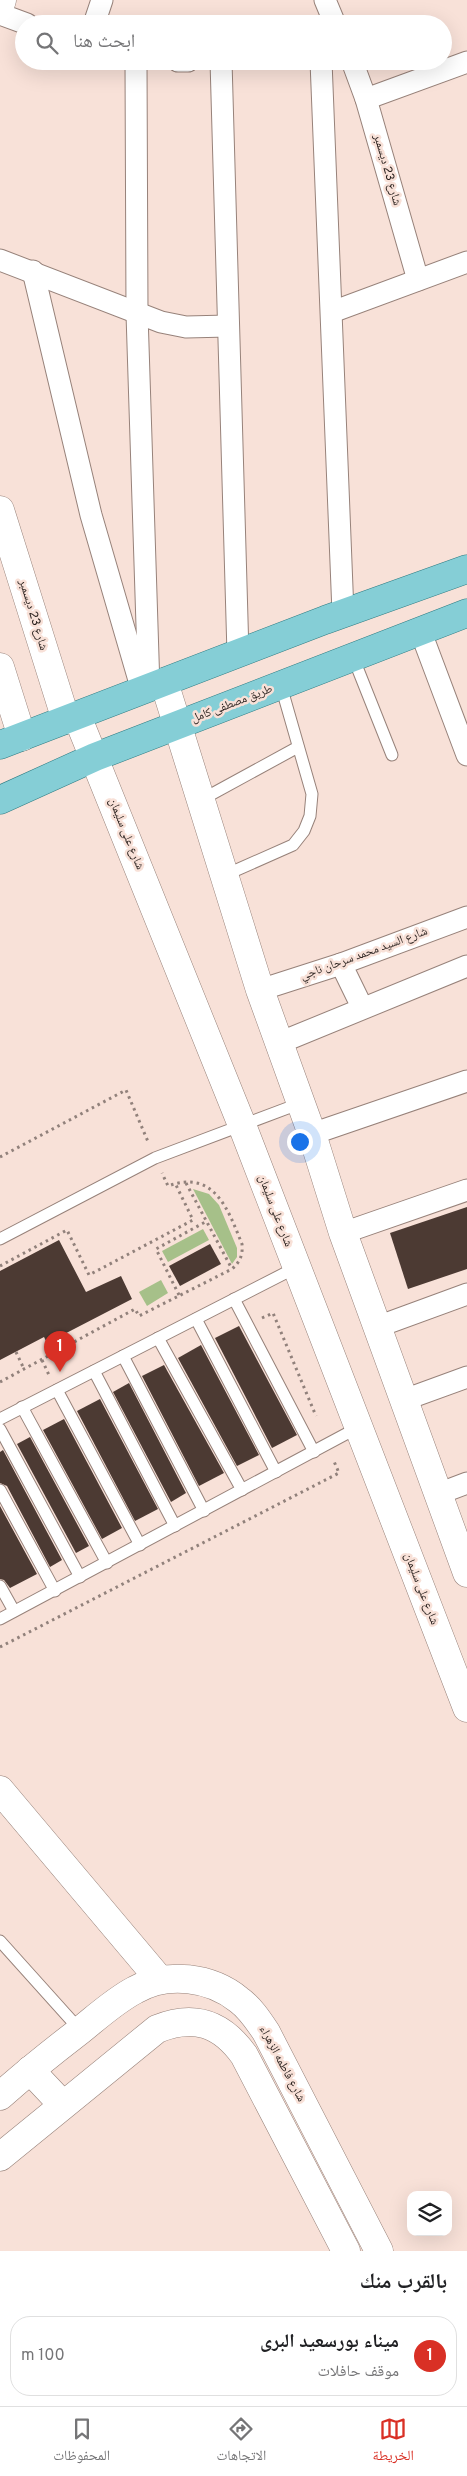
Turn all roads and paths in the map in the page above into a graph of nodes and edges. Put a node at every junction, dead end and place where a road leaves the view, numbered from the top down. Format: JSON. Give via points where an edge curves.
{"nodes":[{"id":1,"x":2,"y":0,"type":"edge"},
{"id":2,"x":102,"y":0,"type":"edge"},
{"id":3,"x":320,"y":0,"type":"edge"},
{"id":4,"x":325,"y":0,"type":"edge"},
{"id":5,"x":0,"y":6,"type":"edge"},
{"id":6,"x":0,"y":14,"type":"edge"},
{"id":7,"x":97,"y":15,"type":"edge"},
{"id":8,"x":321,"y":15,"type":"edge"},
{"id":9,"x":331,"y":15,"type":"edge"},
{"id":10,"x":15,"y":20,"type":"edge"},
{"id":11,"x":467,"y":62,"type":"edge"},
{"id":12,"x":452,"y":67,"type":"edge"},
{"id":13,"x":136,"y":70,"type":"edge"},
{"id":14,"x":221,"y":70,"type":"edge"},
{"id":15,"x":321,"y":70,"type":"edge"},
{"id":16,"x":355,"y":70,"type":"edge"},
{"id":17,"x":445,"y":70,"type":"edge"},
{"id":18,"x":366,"y":99,"type":"junction"},
{"id":19,"x":0,"y":260,"type":"edge"},
{"id":20,"x":467,"y":262,"type":"edge"},
{"id":21,"x":33,"y":271,"type":"junction"},
{"id":22,"x":418,"y":280,"type":"junction"},
{"id":23,"x":332,"y":312,"type":"junction"},
{"id":24,"x":137,"y":314,"type":"junction"},
{"id":25,"x":228,"y":326,"type":"junction"},
{"id":26,"x":0,"y":510,"type":"edge"},
{"id":27,"x":467,"y":569,"type":"edge"},
{"id":28,"x":343,"y":613,"type":"junction"},
{"id":29,"x":467,"y":613,"type":"edge"},
{"id":30,"x":420,"y":630,"type":"junction"},
{"id":31,"x":238,"y":654,"type":"junction"},
{"id":32,"x":353,"y":656,"type":"junction"},
{"id":33,"x":0,"y":667,"type":"edge"},
{"id":34,"x":281,"y":686,"type":"junction"},
{"id":35,"x":152,"y":687,"type":"junction"},
{"id":36,"x":72,"y":718,"type":"junction"},
{"id":37,"x":177,"y":724,"type":"junction"},
{"id":38,"x":463,"y":730,"type":"edge"},
{"id":39,"x":11,"y":741,"type":"edge"},
{"id":40,"x":298,"y":747,"type":"junction"},
{"id":41,"x":392,"y":755,"type":"dead end"},
{"id":42,"x":467,"y":755,"type":"edge"},
{"id":43,"x":95,"y":757,"type":"junction"},
{"id":44,"x":0,"y":800,"type":"edge"},
{"id":45,"x":200,"y":800,"type":"junction"},
{"id":46,"x":223,"y":876,"type":"junction"},
{"id":47,"x":467,"y":917,"type":"edge"},
{"id":48,"x":341,"y":964,"type":"junction"},
{"id":49,"x":466,"y":969,"type":"edge"},
{"id":50,"x":260,"y":990,"type":"junction"},
{"id":51,"x":362,"y":1008,"type":"junction"},
{"id":52,"x":279,"y":1044,"type":"junction"},
{"id":53,"x":467,"y":1081,"type":"edge"},
{"id":54,"x":301,"y":1102,"type":"junction"},
{"id":55,"x":242,"y":1125,"type":"junction"},
{"id":56,"x":312,"y":1134,"type":"junction"},
{"id":57,"x":0,"y":1157,"type":"edge"},
{"id":58,"x":155,"y":1158,"type":"junction"},
{"id":59,"x":186,"y":1182,"type":"junction"},
{"id":60,"x":175,"y":1183,"type":"junction"},
{"id":61,"x":467,"y":1190,"type":"edge"},
{"id":62,"x":207,"y":1221,"type":"junction"},
{"id":63,"x":343,"y":1233,"type":"junction"},
{"id":64,"x":0,"y":1239,"type":"edge"},
{"id":65,"x":0,"y":1266,"type":"edge"},
{"id":66,"x":297,"y":1268,"type":"junction"},
{"id":67,"x":232,"y":1269,"type":"junction"},
{"id":68,"x":467,"y":1294,"type":"edge"},
{"id":69,"x":179,"y":1296,"type":"junction"},
{"id":70,"x":234,"y":1300,"type":"junction"},
{"id":71,"x":196,"y":1318,"type":"junction"},
{"id":72,"x":377,"y":1327,"type":"junction"},
{"id":73,"x":158,"y":1338,"type":"junction"},
{"id":74,"x":16,"y":1352,"type":"dead end"},
{"id":75,"x":122,"y":1356,"type":"junction"},
{"id":76,"x":24,"y":1369,"type":"junction"},
{"id":77,"x":94,"y":1371,"type":"junction"},
{"id":78,"x":467,"y":1377,"type":"edge"},
{"id":79,"x":0,"y":1382,"type":"edge"},
{"id":80,"x":57,"y":1390,"type":"junction"},
{"id":81,"x":404,"y":1400,"type":"junction"},
{"id":82,"x":22,"y":1407,"type":"junction"},
{"id":83,"x":0,"y":1418,"type":"edge"},
{"id":84,"x":359,"y":1428,"type":"junction"},
{"id":85,"x":0,"y":1429,"type":"edge"},
{"id":86,"x":314,"y":1452,"type":"junction"},
{"id":87,"x":276,"y":1472,"type":"junction"},
{"id":88,"x":467,"y":1483,"type":"edge"},
{"id":89,"x":0,"y":1490,"type":"edge"},
{"id":90,"x":242,"y":1490,"type":"junction"},
{"id":91,"x":438,"y":1494,"type":"junction"},
{"id":92,"x":204,"y":1511,"type":"junction"},
{"id":93,"x":175,"y":1526,"type":"junction"},
{"id":94,"x":140,"y":1545,"type":"junction"},
{"id":95,"x":107,"y":1563,"type":"junction"},
{"id":96,"x":467,"y":1573,"type":"edge"},
{"id":97,"x":80,"y":1577,"type":"junction"},
{"id":98,"x":0,"y":1586,"type":"edge"},
{"id":99,"x":54,"y":1591,"type":"junction"},
{"id":100,"x":14,"y":1611,"type":"junction"},
{"id":101,"x":0,"y":1619,"type":"edge"},
{"id":102,"x":467,"y":1708,"type":"edge"},
{"id":103,"x":0,"y":1790,"type":"edge"},
{"id":104,"x":1,"y":1944,"type":"edge"},
{"id":105,"x":160,"y":1980,"type":"junction"},
{"id":106,"x":80,"y":2030,"type":"junction"},
{"id":107,"x":30,"y":2070,"type":"junction"},
{"id":108,"x":0,"y":2096,"type":"edge"},
{"id":109,"x":62,"y":2104,"type":"junction"},
{"id":110,"x":0,"y":2157,"type":"edge"},
{"id":111,"x":346,"y":2251,"type":"edge"},
{"id":112,"x":379,"y":2251,"type":"edge"}],
"edges":[{"from":1,"to":5,"type":"street"},
{"from":2,"to":7,"type":"street"},
{"from":3,"to":8,"type":"street"},
{"from":4,"to":9,"type":"street"},
{"from":6,"to":10,"type":"street"},
{"from":11,"to":12,"type":"street"},
{"from":13,"to":24,"type":"street"},
{"from":14,"to":25,"type":"street"},
{"from":15,"to":23,"type":"street"},
{"from":16,"to":18,"type":"street","name":"شارع 23 ديسمبر"},
{"from":17,"to":18,"type":"street"},
{"from":18,"to":22,"type":"street","name":"شارع 23 ديسمبر"},
{"from":19,"to":21,"type":"street"},
{"from":20,"to":22,"type":"street"},
{"from":21,"to":24,"type":"street"},
{"from":21,"to":35,"type":"street","via":[[91,515]]},
{"from":22,"to":23,"type":"street"},
{"from":23,"to":28,"type":"street"},
{"from":24,"to":25,"type":"street","via":[[186,327]]},
{"from":24,"to":35,"type":"street"},
{"from":25,"to":31,"type":"street"},
{"from":26,"to":36,"type":"street","name":"شارع 23 ديسمبر"},
{"from":27,"to":28,"type":"main road"},
{"from":28,"to":31,"type":"main road"},
{"from":29,"to":30,"type":"main road","name":"طريق مصطفى كامل"},
{"from":30,"to":32,"type":"main road","name":"طريق مصطفى كامل"},
{"from":30,"to":38,"type":"street"},
{"from":31,"to":35,"type":"main road"},
{"from":32,"to":34,"type":"main road","name":"طريق مصطفى كامل"},
{"from":32,"to":41,"type":"lane"},
{"from":33,"to":39,"type":"street"},
{"from":34,"to":37,"type":"main road","name":"طريق مصطفى كامل"},
{"from":34,"to":40,"type":"lane"},
{"from":35,"to":36,"type":"main road"},
{"from":35,"to":37,"type":"street"},
{"from":36,"to":39,"type":"main road"},
{"from":36,"to":43,"type":"street","name":"شارع على سليمان"},
{"from":37,"to":43,"type":"main road","name":"طريق مصطفى كامل"},
{"from":37,"to":45,"type":"street"},
{"from":38,"to":42,"type":"street"},
{"from":40,"to":45,"type":"lane"},
{"from":40,"to":46,"type":"lane","via":[[312,794],[310,816],[304,831],[293,845]]},
{"from":43,"to":44,"type":"main road","name":"طريق مصطفى كامل"},
{"from":43,"to":55,"type":"street","name":"شارع على سليمان"},
{"from":45,"to":46,"type":"street"},
{"from":46,"to":50,"type":"street"},
{"from":47,"to":48,"type":"street","name":"شارع السيد محمد سرحان ناجي"},
{"from":48,"to":50,"type":"street","name":"شارع السيد محمد سرحان ناجي"},
{"from":48,"to":51,"type":"street"},
{"from":49,"to":51,"type":"street"},
{"from":50,"to":52,"type":"street"},
{"from":51,"to":52,"type":"street"},
{"from":52,"to":54,"type":"street"},
{"from":53,"to":56,"type":"street"},
{"from":54,"to":55,"type":"lane"},
{"from":54,"to":56,"type":"street"},
{"from":55,"to":58,"type":"lane"},
{"from":55,"to":66,"type":"street","name":"شارع على سليمان"},
{"from":56,"to":63,"type":"street"},
{"from":57,"to":58,"type":"path","via":[[126,1090]]},
{"from":58,"to":60,"type":"path","via":[[168,1186]]},
{"from":58,"to":64,"type":"lane"},
{"from":59,"to":60,"type":"path"},
{"from":59,"to":62,"type":"path"},
{"from":59,"to":67,"type":"path","via":[[209,1188],[224,1201],[242,1244],[241,1258]]},
{"from":60,"to":65,"type":"path","via":[[193,1220],[90,1275],[67,1230]]},
{"from":61,"to":63,"type":"street"},
{"from":62,"to":67,"type":"path"},
{"from":62,"to":69,"type":"path","via":[[156,1249]]},
{"from":63,"to":72,"type":"street"},
{"from":66,"to":70,"type":"lane"},
{"from":66,"to":84,"type":"street","name":"شارع على سليمان"},
{"from":67,"to":69,"type":"path"},
{"from":68,"to":72,"type":"street"},
{"from":69,"to":76,"type":"path","via":[[139,1316],[135,1309]]},
{"from":70,"to":71,"type":"lane"},
{"from":70,"to":86,"type":"lane"},
{"from":71,"to":73,"type":"lane"},
{"from":71,"to":87,"type":"lane"},
{"from":72,"to":81,"type":"street"},
{"from":73,"to":75,"type":"lane"},
{"from":73,"to":90,"type":"lane"},
{"from":74,"to":76,"type":"path"},
{"from":75,"to":77,"type":"lane"},
{"from":75,"to":92,"type":"lane"},
{"from":76,"to":79,"type":"path"},
{"from":77,"to":80,"type":"lane"},
{"from":77,"to":93,"type":"lane"},
{"from":78,"to":81,"type":"street"},
{"from":80,"to":82,"type":"lane"},
{"from":80,"to":94,"type":"lane"},
{"from":81,"to":91,"type":"street"},
{"from":82,"to":83,"type":"lane"},
{"from":82,"to":95,"type":"lane"},
{"from":84,"to":86,"type":"lane"},
{"from":84,"to":102,"type":"street","name":"شارع على سليمان"},
{"from":85,"to":97,"type":"lane"},
{"from":86,"to":87,"type":"lane"},
{"from":87,"to":90,"type":"lane"},
{"from":88,"to":91,"type":"street"},
{"from":89,"to":99,"type":"lane"},
{"from":90,"to":92,"type":"lane"},
{"from":91,"to":96,"type":"street"},
{"from":92,"to":93,"type":"lane"},
{"from":93,"to":94,"type":"lane"},
{"from":94,"to":95,"type":"lane"},
{"from":95,"to":97,"type":"lane"},
{"from":97,"to":99,"type":"lane"},
{"from":98,"to":100,"type":"lane"},
{"from":99,"to":100,"type":"lane"},
{"from":100,"to":101,"type":"lane"},
{"from":103,"to":105,"type":"street"},
{"from":104,"to":106,"type":"lane"},
{"from":105,"to":106,"type":"street","name":"شارع فاطمه الزهراء","via":[[137,1988]]},
{"from":105,"to":112,"type":"street","name":"شارع فاطمه الزهراء","via":[[202,1981],[222,1989],[254,2014]]},
{"from":106,"to":107,"type":"street","name":"شارع فاطمه الزهراء"},
{"from":107,"to":108,"type":"street","name":"شارع فاطمه الزهراء"},
{"from":107,"to":109,"type":"street"},
{"from":109,"to":110,"type":"street"},
{"from":109,"to":111,"type":"street","via":[[157,2029],[189,2021],[221,2031],[244,2055]]}]}
